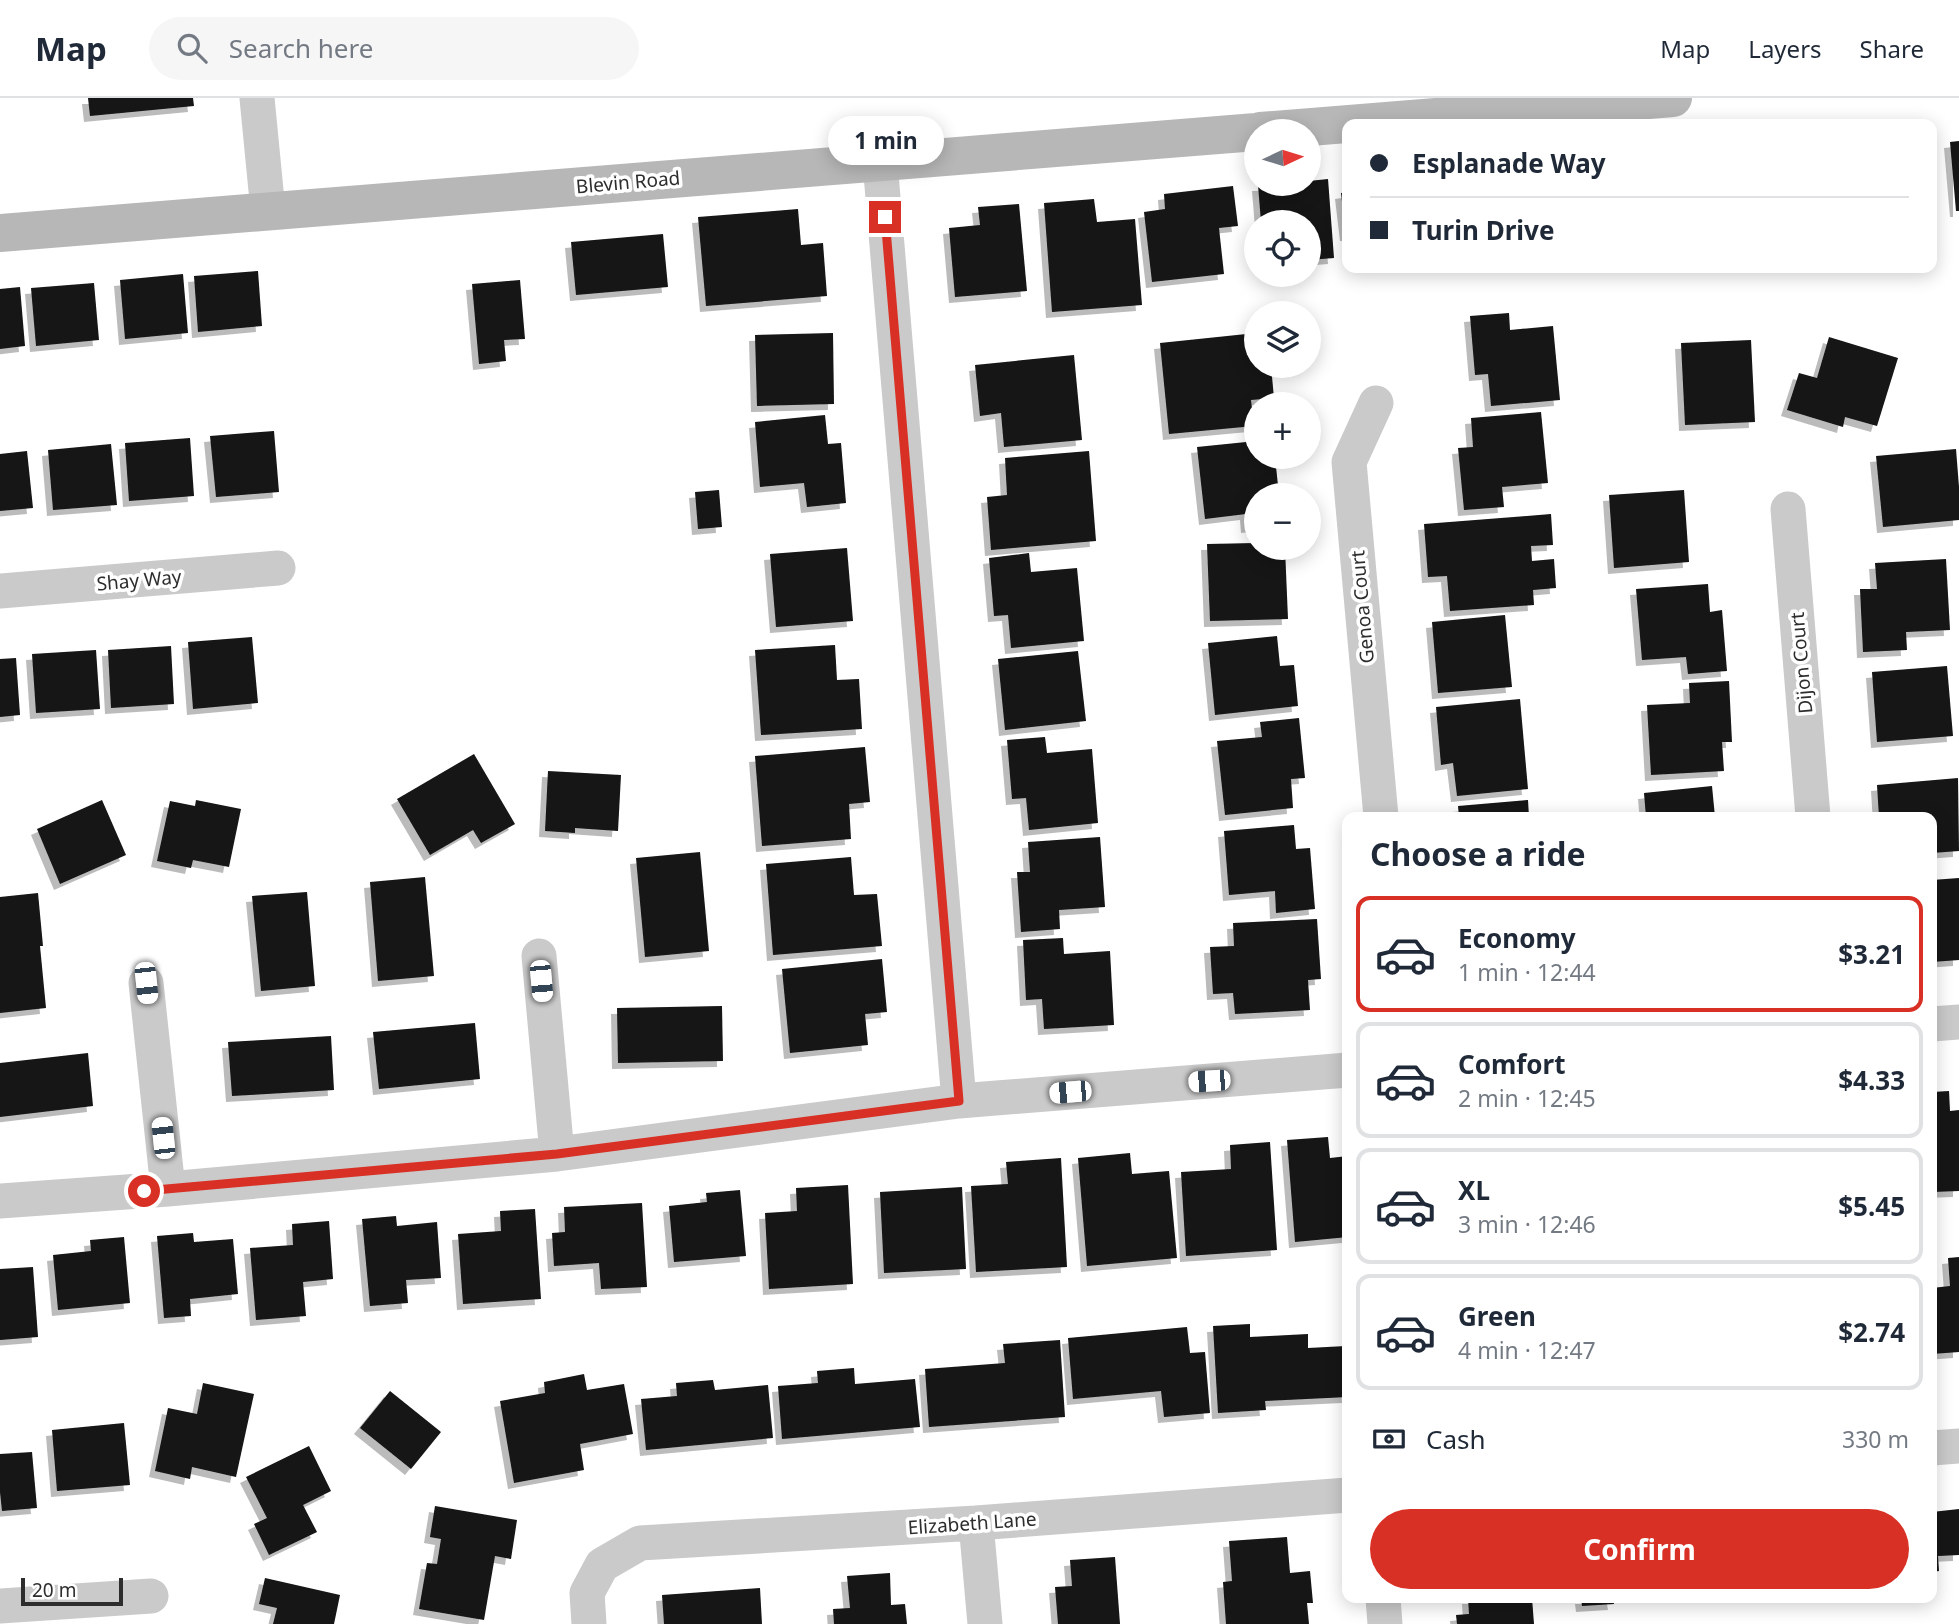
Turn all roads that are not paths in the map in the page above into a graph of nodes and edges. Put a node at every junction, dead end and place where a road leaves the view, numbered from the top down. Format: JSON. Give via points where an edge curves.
{"nodes":[{"id":1,"x":257,"y":98,"type":"edge"},
{"id":2,"x":1673,"y":98,"type":"edge"},
{"id":3,"x":1512,"y":104,"type":"edge"},
{"id":4,"x":1371,"y":119,"type":"edge"},
{"id":5,"x":1342,"y":122,"type":"edge"},
{"id":6,"x":1321,"y":124,"type":"edge"},
{"id":7,"x":1244,"y":132,"type":"edge"},
{"id":8,"x":880,"y":162,"type":"junction"},
{"id":9,"x":268,"y":211,"type":"junction"},
{"id":10,"x":0,"y":233,"type":"edge"},
{"id":11,"x":1376,"y":403,"type":"dead end"},
{"id":12,"x":1788,"y":509,"type":"dead end"},
{"id":13,"x":278,"y":568,"type":"dead end"},
{"id":14,"x":0,"y":591,"type":"edge"},
{"id":15,"x":1381,"y":812,"type":"edge"},
{"id":16,"x":1814,"y":812,"type":"edge"},
{"id":17,"x":539,"y":956,"type":"dead end"},
{"id":18,"x":146,"y":983,"type":"dead end"},
{"id":19,"x":1959,"y":1021,"type":"edge"},
{"id":20,"x":1937,"y":1023,"type":"edge"},
{"id":21,"x":1342,"y":1070,"type":"edge"},
{"id":22,"x":959,"y":1101,"type":"junction"},
{"id":23,"x":557,"y":1154,"type":"junction"},
{"id":24,"x":168,"y":1189,"type":"junction"},
{"id":25,"x":0,"y":1201,"type":"edge"},
{"id":26,"x":1959,"y":1446,"type":"edge"},
{"id":27,"x":1937,"y":1448,"type":"edge"},
{"id":28,"x":1342,"y":1495,"type":"edge"},
{"id":29,"x":976,"y":1523,"type":"junction"},
{"id":30,"x":151,"y":1596,"type":"dead end"},
{"id":31,"x":1383,"y":1603,"type":"edge"},
{"id":32,"x":0,"y":1606,"type":"edge"},
{"id":33,"x":589,"y":1624,"type":"edge"},
{"id":34,"x":985,"y":1624,"type":"edge"},
{"id":35,"x":1385,"y":1624,"type":"edge"}],
"edges":[{"from":1,"to":9,"type":"street"},
{"from":2,"to":3,"type":"street","name":"Blevin Road"},
{"from":3,"to":4,"type":"street","name":"Blevin Road"},
{"from":5,"to":6,"type":"street","name":"Blevin Road"},
{"from":7,"to":8,"type":"street","name":"Blevin Road"},
{"from":8,"to":9,"type":"street","name":"Blevin Road"},
{"from":8,"to":22,"type":"street"},
{"from":9,"to":10,"type":"street","name":"Blevin Road"},
{"from":11,"to":15,"type":"street","name":"Genoa Court","via":[[1349,462]]},
{"from":12,"to":16,"type":"street","name":"Dijon Court"},
{"from":13,"to":14,"type":"street","name":"Shay Way"},
{"from":17,"to":23,"type":"street"},
{"from":18,"to":24,"type":"street"},
{"from":19,"to":20,"type":"street"},
{"from":21,"to":22,"type":"street"},
{"from":22,"to":23,"type":"street"},
{"from":23,"to":24,"type":"street"},
{"from":24,"to":25,"type":"street"},
{"from":26,"to":27,"type":"street"},
{"from":28,"to":29,"type":"street","name":"Elizabeth Lane"},
{"from":29,"to":33,"type":"street","name":"Elizabeth Lane","via":[[640,1542],[602,1564],[587,1593]]},
{"from":29,"to":34,"type":"street"},
{"from":30,"to":32,"type":"street"},
{"from":31,"to":35,"type":"street"}]}
